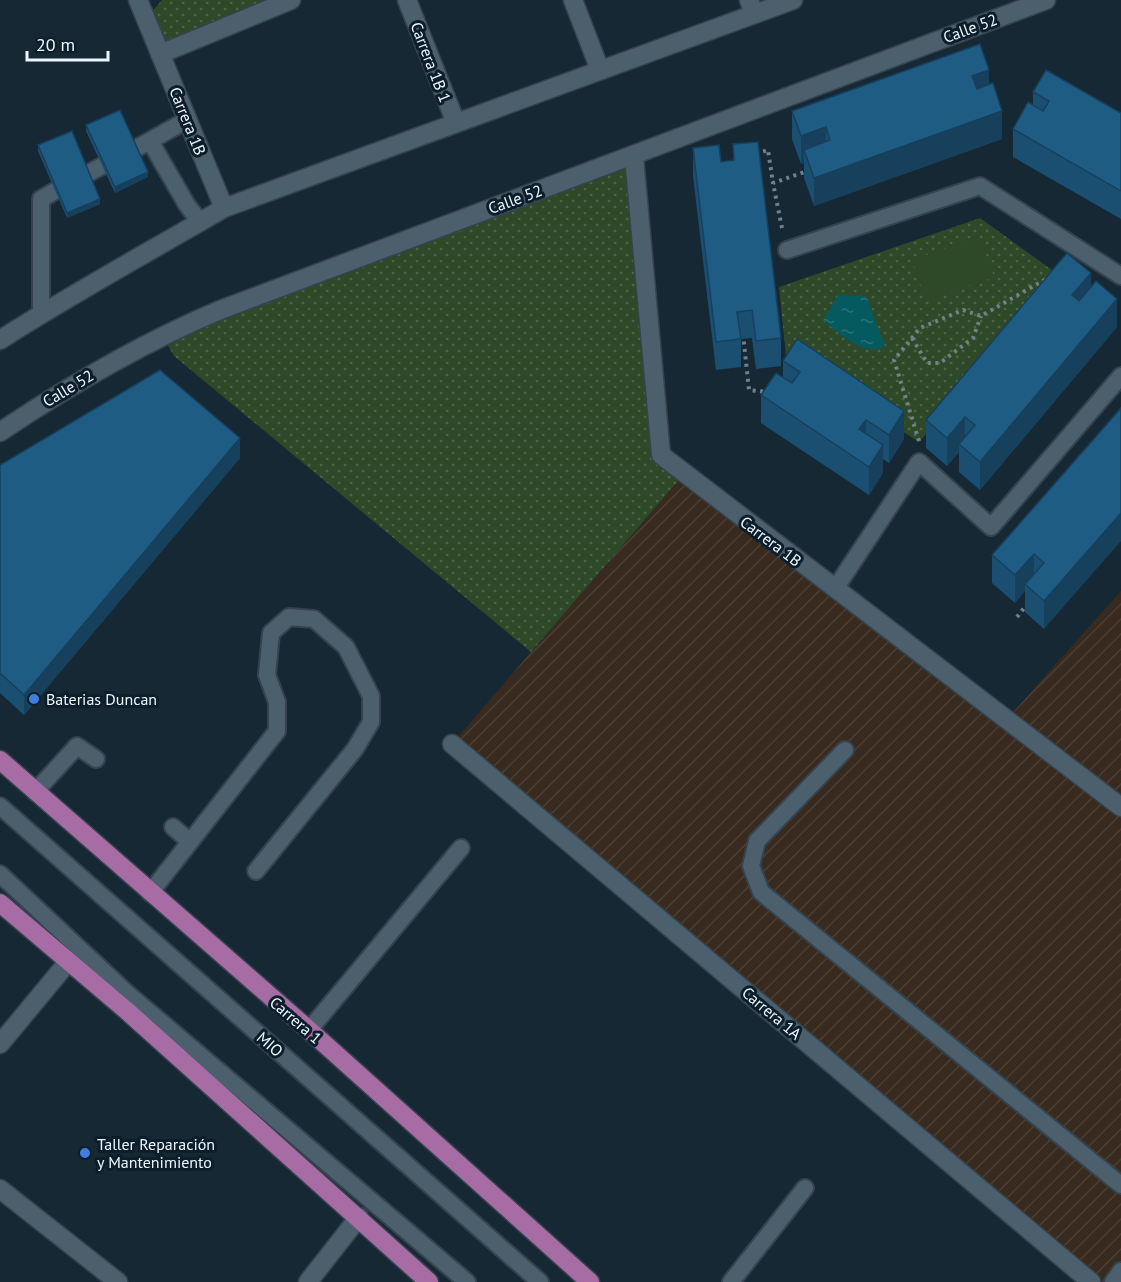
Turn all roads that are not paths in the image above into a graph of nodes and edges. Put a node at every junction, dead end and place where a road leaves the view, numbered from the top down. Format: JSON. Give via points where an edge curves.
{"nodes":[{"id":1,"x":138,"y":0,"type":"edge"},
{"id":2,"x":291,"y":0,"type":"edge"},
{"id":3,"x":407,"y":0,"type":"edge"},
{"id":4,"x":573,"y":0,"type":"edge"},
{"id":5,"x":793,"y":0,"type":"edge"},
{"id":6,"x":1046,"y":0,"type":"edge"},
{"id":7,"x":752,"y":7,"type":"edge"},
{"id":8,"x":160,"y":54,"type":"junction"},
{"id":9,"x":600,"y":70,"type":"junction"},
{"id":10,"x":188,"y":120,"type":"junction"},
{"id":11,"x":456,"y":123,"type":"junction"},
{"id":12,"x":150,"y":141,"type":"junction"},
{"id":13,"x":135,"y":149,"type":"edge"},
{"id":14,"x":634,"y":157,"type":"junction"},
{"id":15,"x":102,"y":166,"type":"edge"},
{"id":16,"x":87,"y":174,"type":"edge"},
{"id":17,"x":55,"y":191,"type":"edge"},
{"id":18,"x":224,"y":208,"type":"junction"},
{"id":19,"x":200,"y":222,"type":"junction"},
{"id":20,"x":787,"y":249,"type":"road end"},
{"id":21,"x":1121,"y":276,"type":"edge"},
{"id":22,"x":41,"y":313,"type":"junction"},
{"id":23,"x":0,"y":340,"type":"edge"},
{"id":24,"x":1121,"y":375,"type":"edge"},
{"id":25,"x":0,"y":432,"type":"edge"},
{"id":26,"x":835,"y":589,"type":"junction"},
{"id":27,"x":452,"y":744,"type":"dead end"},
{"id":28,"x":845,"y":750,"type":"dead end"},
{"id":29,"x":96,"y":759,"type":"dead end"},
{"id":30,"x":0,"y":760,"type":"edge"},
{"id":31,"x":35,"y":792,"type":"junction"},
{"id":32,"x":0,"y":806,"type":"edge"},
{"id":33,"x":1121,"y":807,"type":"edge"},
{"id":34,"x":173,"y":826,"type":"dead end"},
{"id":35,"x":190,"y":842,"type":"junction"},
{"id":36,"x":461,"y":848,"type":"dead end"},
{"id":37,"x":256,"y":871,"type":"dead end"},
{"id":38,"x":0,"y":874,"type":"edge"},
{"id":39,"x":150,"y":892,"type":"junction"},
{"id":40,"x":0,"y":903,"type":"edge"},
{"id":41,"x":68,"y":962,"type":"junction"},
{"id":42,"x":309,"y":1030,"type":"junction"},
{"id":43,"x":0,"y":1044,"type":"edge"},
{"id":44,"x":1121,"y":1185,"type":"edge"},
{"id":45,"x":805,"y":1188,"type":"dead end"},
{"id":46,"x":0,"y":1189,"type":"edge"},
{"id":47,"x":359,"y":1217,"type":"junction"},
{"id":48,"x":1121,"y":1272,"type":"edge"},
{"id":49,"x":118,"y":1282,"type":"edge"},
{"id":50,"x":308,"y":1282,"type":"edge"},
{"id":51,"x":429,"y":1282,"type":"edge"},
{"id":52,"x":467,"y":1282,"type":"edge"},
{"id":53,"x":540,"y":1282,"type":"edge"},
{"id":54,"x":590,"y":1282,"type":"edge"},
{"id":55,"x":730,"y":1282,"type":"edge"},
{"id":56,"x":1091,"y":1282,"type":"edge"},
{"id":57,"x":1113,"y":1282,"type":"edge"}],
"edges":[{"from":1,"to":8,"type":"street","name":"Carrera 1B"},
{"from":2,"to":8,"type":"street"},
{"from":3,"to":11,"type":"street","name":"Carrera 1B 1"},
{"from":4,"to":9,"type":"street"},
{"from":5,"to":7,"type":"street"},
{"from":6,"to":14,"type":"street","name":"Calle 52"},
{"from":7,"to":9,"type":"street"},
{"from":8,"to":10,"type":"street","name":"Carrera 1B"},
{"from":9,"to":11,"type":"street"},
{"from":10,"to":12,"type":"lane"},
{"from":10,"to":18,"type":"street","name":"Carrera 1B"},
{"from":11,"to":18,"type":"street"},
{"from":12,"to":13,"type":"lane"},
{"from":12,"to":19,"type":"lane"},
{"from":14,"to":25,"type":"street","name":"Calle 52","via":[[460,218],[172,330],[60,391]]},
{"from":14,"to":26,"type":"street","name":"Carrera 1B","via":[[661,455]]},
{"from":15,"to":16,"type":"lane"},
{"from":17,"to":22,"type":"lane","via":[[41,199]]},
{"from":18,"to":19,"type":"street"},
{"from":19,"to":22,"type":"street"},
{"from":20,"to":21,"type":"lane","via":[[980,186]]},
{"from":22,"to":23,"type":"street"},
{"from":24,"to":26,"type":"lane","via":[[991,527],[919,462]]},
{"from":26,"to":33,"type":"street","name":"Carrera 1B"},
{"from":27,"to":56,"type":"street","name":"Carrera 1A"},
{"from":28,"to":44,"type":"lane","via":[[757,841],[751,866],[761,892]]},
{"from":29,"to":31,"type":"lane","via":[[77,746]]},
{"from":30,"to":31,"type":"main road","name":"Carrera 1"},
{"from":31,"to":39,"type":"main road","name":"Carrera 1"},
{"from":32,"to":53,"type":"lane","name":"MIO"},
{"from":34,"to":35,"type":"lane"},
{"from":35,"to":37,"type":"lane","via":[[277,731],[277,702],[267,675],[271,633],[289,617],[314,619],[346,647],[371,696],[371,722],[355,749]]},
{"from":35,"to":39,"type":"lane"},
{"from":36,"to":42,"type":"lane"},
{"from":38,"to":52,"type":"lane","via":[[127,993]]},
{"from":39,"to":42,"type":"main road","name":"Carrera 1"},
{"from":40,"to":41,"type":"main road"},
{"from":41,"to":43,"type":"street"},
{"from":41,"to":47,"type":"main road"},
{"from":42,"to":54,"type":"main road","name":"Carrera 1"},
{"from":45,"to":55,"type":"lane"},
{"from":46,"to":49,"type":"street"},
{"from":47,"to":50,"type":"street"},
{"from":47,"to":51,"type":"main road"},
{"from":48,"to":57,"type":"lane"}]}
